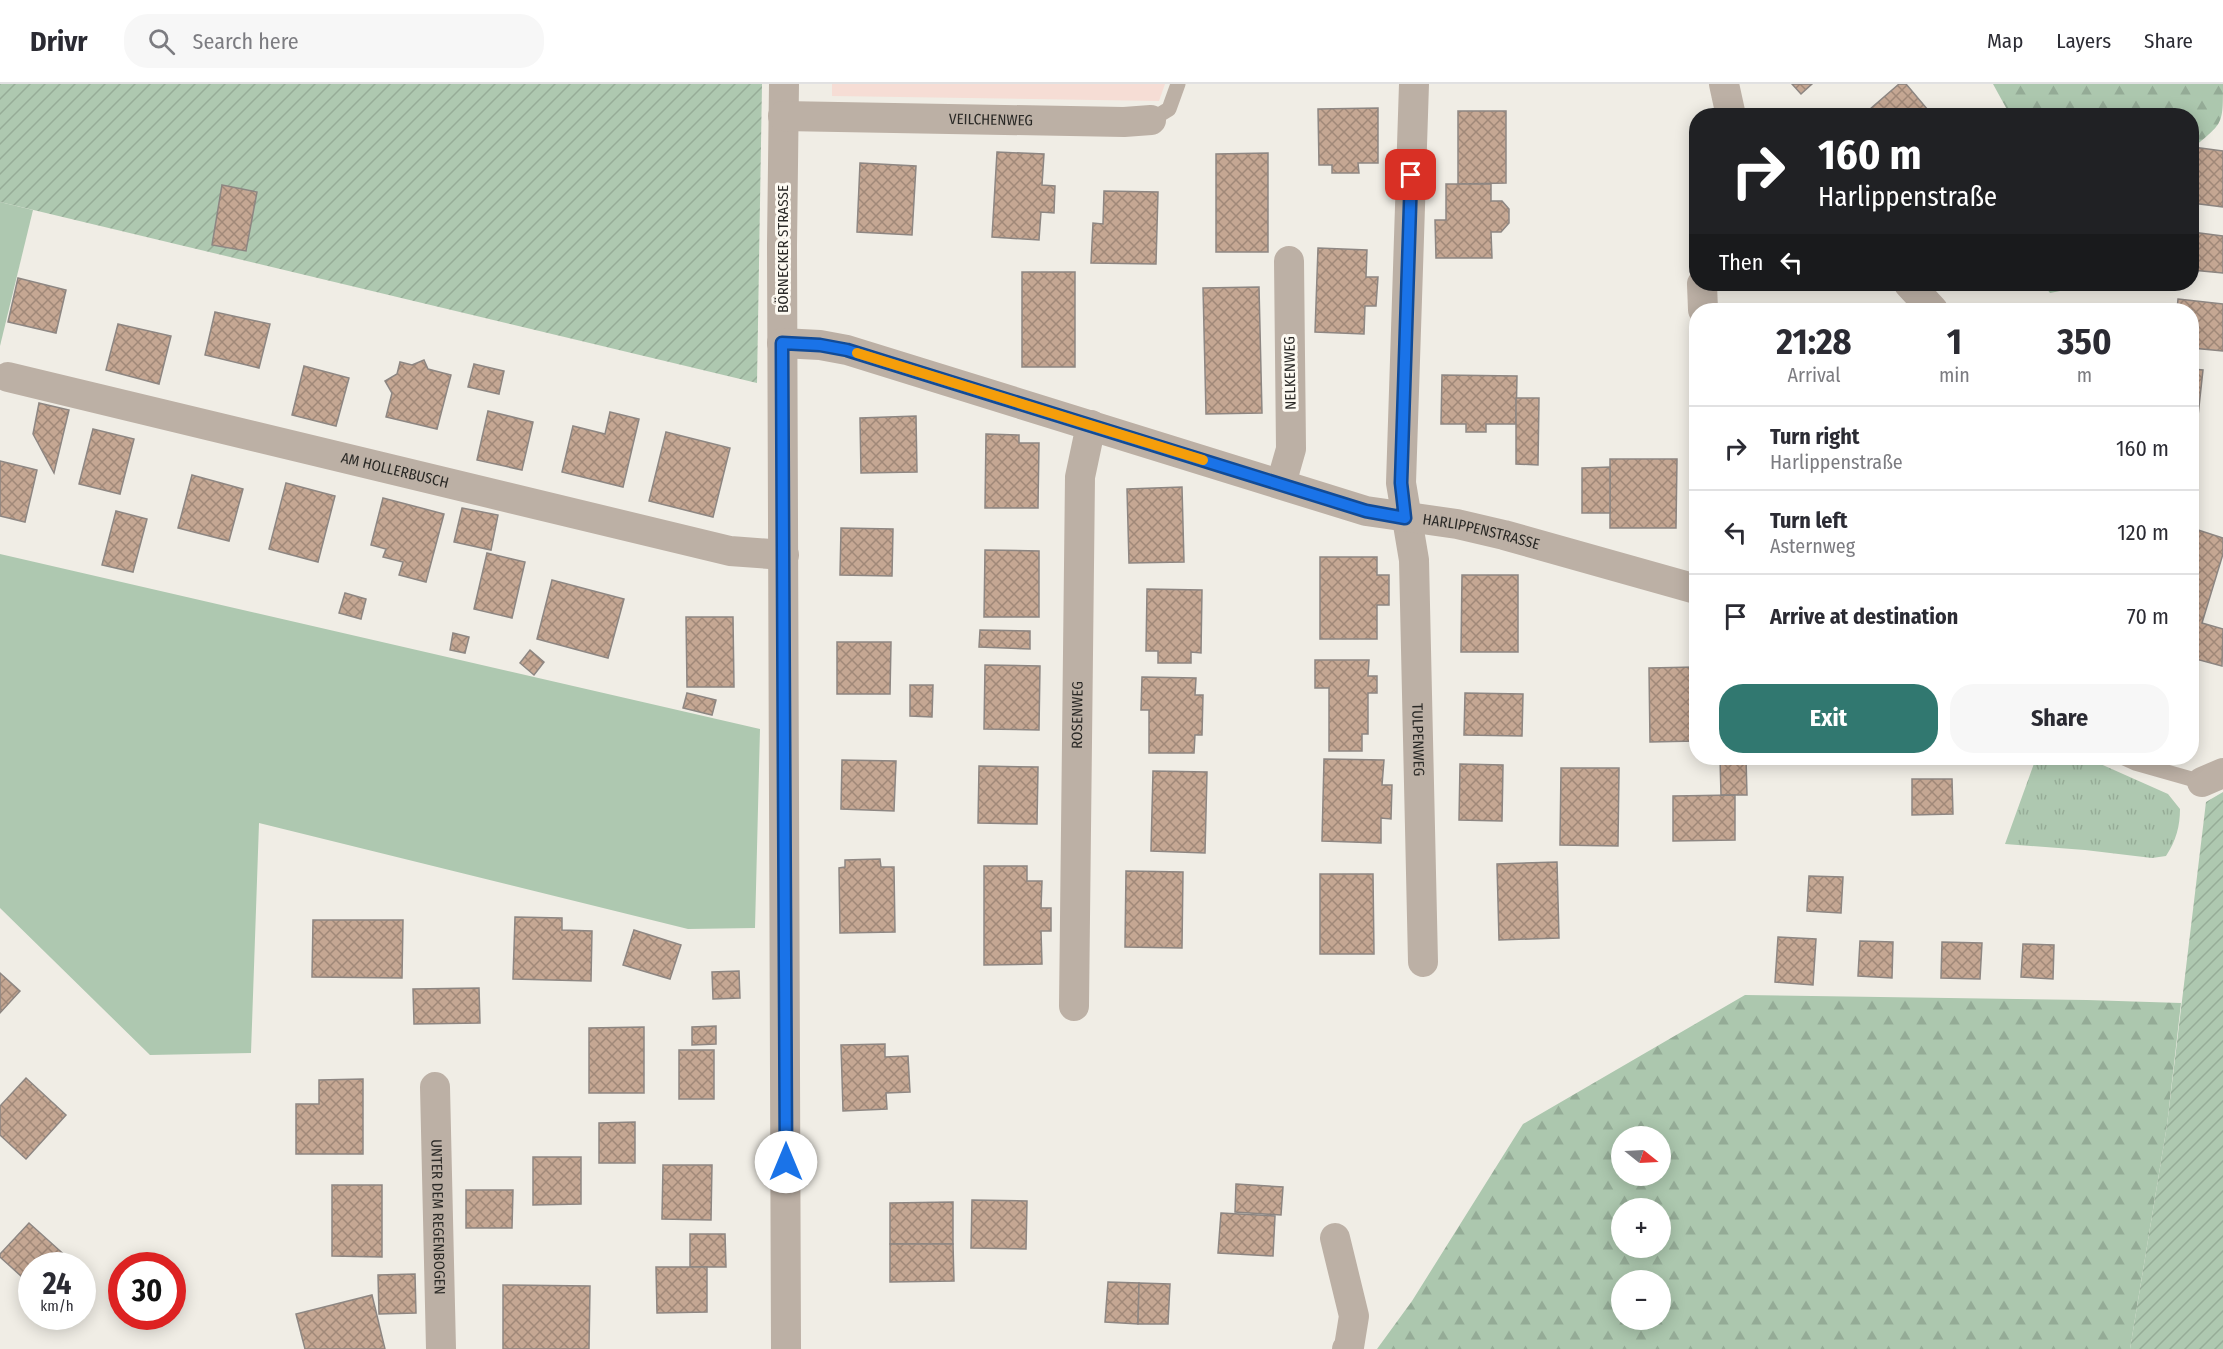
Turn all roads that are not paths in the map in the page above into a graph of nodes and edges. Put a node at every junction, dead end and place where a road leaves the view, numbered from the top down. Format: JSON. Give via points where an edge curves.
{"nodes":[{"id":1,"x":784,"y":84,"type":"edge"},
{"id":2,"x":1178,"y":84,"type":"edge"},
{"id":3,"x":1414,"y":84,"type":"edge"},
{"id":4,"x":1724,"y":84,"type":"edge"},
{"id":5,"x":1729,"y":108,"type":"edge"},
{"id":6,"x":783,"y":116,"type":"junction"},
{"id":7,"x":1151,"y":120,"type":"joint"},
{"id":8,"x":1289,"y":261,"type":"dead end"},
{"id":9,"x":1916,"y":291,"type":"edge"},
{"id":10,"x":1927,"y":303,"type":"edge"},
{"id":11,"x":782,"y":343,"type":"junction"},
{"id":12,"x":8,"y":377,"type":"dead end"},
{"id":13,"x":1091,"y":425,"type":"junction"},
{"id":14,"x":1281,"y":484,"type":"junction"},
{"id":15,"x":1405,"y":518,"type":"junction"},
{"id":16,"x":784,"y":555,"type":"junction"},
{"id":17,"x":1689,"y":587,"type":"edge"},
{"id":18,"x":2145,"y":765,"type":"edge"},
{"id":19,"x":2213,"y":778,"type":"edge"},
{"id":20,"x":1423,"y":962,"type":"dead end"},
{"id":21,"x":1074,"y":1006,"type":"dead end"},
{"id":22,"x":435,"y":1086,"type":"dead end"},
{"id":23,"x":1335,"y":1238,"type":"dead end"},
{"id":24,"x":441,"y":1349,"type":"edge"},
{"id":25,"x":786,"y":1349,"type":"edge"},
{"id":26,"x":1347,"y":1349,"type":"edge"}],
"edges":[{"from":1,"to":6,"type":"street","name":"BÖRNECKER STRASSE"},
{"from":2,"to":7,"type":"lane","name":"VEILCHENWEG","via":[[1169,109]]},
{"from":3,"to":15,"type":"street","name":"TULPENWEG","via":[[1401,483]]},
{"from":4,"to":5,"type":"street"},
{"from":6,"to":7,"type":"street","name":"VEILCHENWEG"},
{"from":6,"to":11,"type":"street","name":"BÖRNECKER STRASSE"},
{"from":8,"to":14,"type":"street","name":"NELKENWEG","via":[[1291,449]]},
{"from":9,"to":10,"type":"street"},
{"from":11,"to":13,"type":"street","name":"HARLIPPENSTRASSE","via":[[847,350]]},
{"from":11,"to":16,"type":"street","name":"BÖRNECKER STRASSE"},
{"from":12,"to":16,"type":"street","name":"AM HOLLERBUSCH","via":[[730,551]]},
{"from":13,"to":14,"type":"street","name":"HARLIPPENSTRASSE"},
{"from":13,"to":21,"type":"street","name":"ROSENWEG","via":[[1080,477]]},
{"from":14,"to":15,"type":"street","name":"HARLIPPENSTRASSE","via":[[1366,511]]},
{"from":15,"to":17,"type":"street","name":"HARLIPPENSTRASSE","via":[[1504,535]]},
{"from":15,"to":20,"type":"street","name":"TULPENWEG","via":[[1414,560]]},
{"from":16,"to":25,"type":"street","name":"BÖRNECKER STRASSE"},
{"from":18,"to":19,"type":"lane"},
{"from":22,"to":24,"type":"street","name":"UNTER DEM REGENBOGEN"},
{"from":23,"to":26,"type":"street","via":[[1354,1316]]}]}
